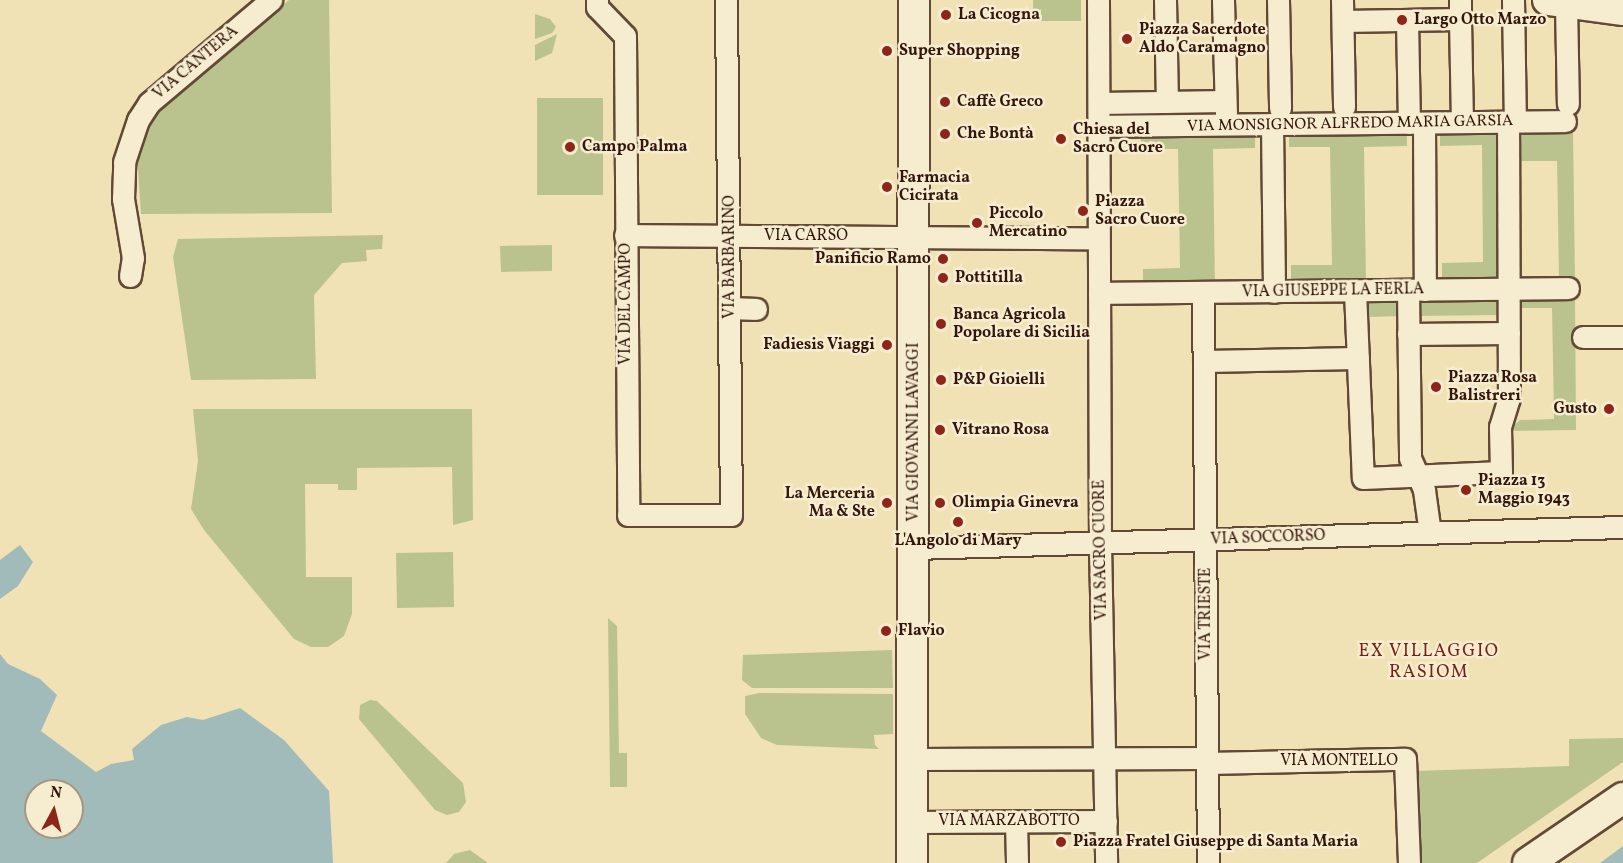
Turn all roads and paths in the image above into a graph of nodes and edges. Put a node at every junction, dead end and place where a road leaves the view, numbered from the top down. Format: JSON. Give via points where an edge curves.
{"nodes":[{"id":1,"x":271,"y":0,"type":"edge"},
{"id":2,"x":597,"y":0,"type":"edge"},
{"id":3,"x":726,"y":0,"type":"edge"},
{"id":4,"x":914,"y":0,"type":"edge"},
{"id":5,"x":1098,"y":0,"type":"edge"},
{"id":6,"x":1165,"y":0,"type":"edge"},
{"id":7,"x":1223,"y":0,"type":"edge"},
{"id":8,"x":1278,"y":0,"type":"edge"},
{"id":9,"x":1342,"y":0,"type":"edge"},
{"id":10,"x":1513,"y":0,"type":"edge"},
{"id":11,"x":1557,"y":2,"type":"edge"},
{"id":12,"x":1460,"y":10,"type":"edge"},
{"id":13,"x":1623,"y":10,"type":"edge"},
{"id":14,"x":1343,"y":21,"type":"junction"},
{"id":15,"x":1408,"y":30,"type":"junction"},
{"id":16,"x":1225,"y":101,"type":"junction"},
{"id":17,"x":1167,"y":102,"type":"junction"},
{"id":18,"x":1099,"y":103,"type":"junction"},
{"id":19,"x":1344,"y":107,"type":"dead end"},
{"id":20,"x":1276,"y":116,"type":"junction"},
{"id":21,"x":1462,"y":122,"type":"junction"},
{"id":22,"x":1512,"y":122,"type":"junction"},
{"id":23,"x":1416,"y":123,"type":"junction"},
{"id":24,"x":1226,"y":125,"type":"junction"},
{"id":25,"x":1099,"y":126,"type":"junction"},
{"id":26,"x":626,"y":235,"type":"junction"},
{"id":27,"x":730,"y":236,"type":"junction"},
{"id":28,"x":915,"y":237,"type":"junction"},
{"id":29,"x":1098,"y":238,"type":"junction"},
{"id":30,"x":130,"y":276,"type":"dead end"},
{"id":31,"x":1568,"y":288,"type":"dead end"},
{"id":32,"x":1509,"y":289,"type":"junction"},
{"id":33,"x":1417,"y":290,"type":"junction"},
{"id":34,"x":1355,"y":291,"type":"junction"},
{"id":35,"x":1203,"y":292,"type":"junction"},
{"id":36,"x":1274,"y":292,"type":"junction"},
{"id":37,"x":1099,"y":293,"type":"junction"},
{"id":38,"x":730,"y":309,"type":"junction"},
{"id":39,"x":756,"y":309,"type":"dead end"},
{"id":40,"x":1509,"y":333,"type":"junction"},
{"id":41,"x":1408,"y":334,"type":"junction"},
{"id":42,"x":1583,"y":337,"type":"dead end"},
{"id":43,"x":1623,"y":337,"type":"edge"},
{"id":44,"x":1358,"y":358,"type":"junction"},
{"id":45,"x":1204,"y":361,"type":"junction"},
{"id":46,"x":1414,"y":467,"type":"junction"},
{"id":47,"x":731,"y":515,"type":"joint"},
{"id":48,"x":1623,"y":527,"type":"edge"},
{"id":49,"x":1430,"y":533,"type":"junction"},
{"id":50,"x":1205,"y":540,"type":"junction"},
{"id":51,"x":1100,"y":542,"type":"junction"},
{"id":52,"x":914,"y":548,"type":"junction"},
{"id":53,"x":1105,"y":758,"type":"junction"},
{"id":54,"x":913,"y":759,"type":"junction"},
{"id":55,"x":1207,"y":761,"type":"junction"},
{"id":56,"x":1623,"y":798,"type":"edge"},
{"id":57,"x":1016,"y":821,"type":"junction"},
{"id":58,"x":913,"y":822,"type":"junction"},
{"id":59,"x":1106,"y":822,"type":"junction"},
{"id":60,"x":912,"y":863,"type":"edge"},
{"id":61,"x":1017,"y":863,"type":"edge"},
{"id":62,"x":1106,"y":863,"type":"edge"},
{"id":63,"x":1208,"y":863,"type":"edge"},
{"id":64,"x":1409,"y":863,"type":"edge"},
{"id":65,"x":1528,"y":863,"type":"edge"}],
"edges":[{"from":1,"to":30,"type":"street","name":"VIA CANTERA","via":[[149,103],[138,120],[124,162],[123,199],[133,258]]},
{"from":2,"to":26,"type":"street","name":"VIA DEL CAMPO","via":[[597,7],[624,36]]},
{"from":3,"to":27,"type":"street","name":"VIA BARBARINO"},
{"from":4,"to":28,"type":"main road","name":"VIA GIOVANNI LAVAGGI"},
{"from":5,"to":18,"type":"street"},
{"from":6,"to":17,"type":"street"},
{"from":7,"to":16,"type":"street"},
{"from":8,"to":20,"type":"street"},
{"from":9,"to":14,"type":"street"},
{"from":10,"to":22,"type":"street"},
{"from":11,"to":13,"type":"main road"},
{"from":11,"to":22,"type":"street","name":"VIA MONSIGNOR ALFREDO MARIA GARSIA","via":[[1566,112]]},
{"from":12,"to":15,"type":"street"},
{"from":12,"to":21,"type":"street"},
{"from":14,"to":15,"type":"street"},
{"from":14,"to":19,"type":"street"},
{"from":15,"to":23,"type":"street"},
{"from":16,"to":17,"type":"street"},
{"from":16,"to":24,"type":"street"},
{"from":17,"to":18,"type":"street"},
{"from":18,"to":25,"type":"street"},
{"from":20,"to":23,"type":"street","name":"VIA MONSIGNOR ALFREDO MARIA GARSIA"},
{"from":20,"to":24,"type":"street","name":"VIA MONSIGNOR ALFREDO MARIA GARSIA"},
{"from":20,"to":36,"type":"street"},
{"from":21,"to":22,"type":"street","name":"VIA MONSIGNOR ALFREDO MARIA GARSIA"},
{"from":21,"to":23,"type":"street","name":"VIA MONSIGNOR ALFREDO MARIA GARSIA"},
{"from":22,"to":32,"type":"street"},
{"from":23,"to":33,"type":"street"},
{"from":24,"to":25,"type":"street","name":"VIA MONSIGNOR ALFREDO MARIA GARSIA"},
{"from":25,"to":29,"type":"street","name":"VIA SACRO CUORE"},
{"from":26,"to":27,"type":"street","name":"VIA CARSO"},
{"from":26,"to":47,"type":"street","name":"VIA DEL CAMPO","via":[[628,515]]},
{"from":27,"to":28,"type":"street","name":"VIA CARSO"},
{"from":27,"to":38,"type":"street","name":"VIA BARBARINO"},
{"from":28,"to":29,"type":"street","name":"VIA CARSO"},
{"from":28,"to":52,"type":"main road","name":"VIA GIOVANNI LAVAGGI"},
{"from":29,"to":37,"type":"street","name":"VIA SACRO CUORE"},
{"from":31,"to":32,"type":"street","name":"VIA GIUSEPPE LA FERLA"},
{"from":32,"to":33,"type":"street","name":"VIA GIUSEPPE LA FERLA"},
{"from":32,"to":40,"type":"street"},
{"from":33,"to":34,"type":"street","name":"VIA GIUSEPPE LA FERLA"},
{"from":33,"to":41,"type":"street"},
{"from":34,"to":36,"type":"street","name":"VIA GIUSEPPE LA FERLA"},
{"from":34,"to":44,"type":"street"},
{"from":35,"to":36,"type":"street","name":"VIA GIUSEPPE LA FERLA"},
{"from":35,"to":37,"type":"street","name":"VIA GIUSEPPE LA FERLA"},
{"from":35,"to":45,"type":"street","name":"VIA TRIESTE"},
{"from":37,"to":51,"type":"street","name":"VIA SACRO CUORE"},
{"from":38,"to":39,"type":"street"},
{"from":38,"to":47,"type":"street","name":"VIA BARBARINO"},
{"from":40,"to":41,"type":"street"},
{"from":40,"to":46,"type":"street","via":[[1509,398],[1500,427],[1501,472]]},
{"from":41,"to":46,"type":"street"},
{"from":42,"to":43,"type":"street"},
{"from":44,"to":45,"type":"street"},
{"from":44,"to":46,"type":"street","via":[[1363,478]]},
{"from":45,"to":50,"type":"street","name":"VIA TRIESTE"},
{"from":46,"to":49,"type":"street","via":[[1424,490]]},
{"from":48,"to":49,"type":"street","name":"VIA SOCCORSO"},
{"from":49,"to":50,"type":"street","name":"VIA SOCCORSO"},
{"from":50,"to":51,"type":"street","name":"VIA SOCCORSO"},
{"from":50,"to":55,"type":"street","name":"VIA TRIESTE"},
{"from":51,"to":52,"type":"street","name":"VIA SOCCORSO"},
{"from":51,"to":53,"type":"street","name":"VIA SACRO CUORE"},
{"from":52,"to":54,"type":"main road","name":"VIA GIOVANNI LAVAGGI"},
{"from":53,"to":54,"type":"street","name":"VIA MONTELLO"},
{"from":53,"to":55,"type":"street","name":"VIA MONTELLO"},
{"from":53,"to":59,"type":"street","name":"VIA SACRO CUORE"},
{"from":54,"to":58,"type":"main road","name":"VIA GIOVANNI LAVAGGI"},
{"from":55,"to":63,"type":"street","name":"VIA TRIESTE"},
{"from":55,"to":64,"type":"street","name":"VIA MONTELLO","via":[[1405,759]]},
{"from":56,"to":65,"type":"main road"},
{"from":57,"to":58,"type":"street","name":"VIA MARZABOTTO"},
{"from":57,"to":59,"type":"street","name":"VIA MARZABOTTO"},
{"from":57,"to":61,"type":"street"},
{"from":58,"to":60,"type":"main road","name":"VIA GIOVANNI LAVAGGI"},
{"from":59,"to":62,"type":"street","name":"VIA SACRO CUORE"}]}
